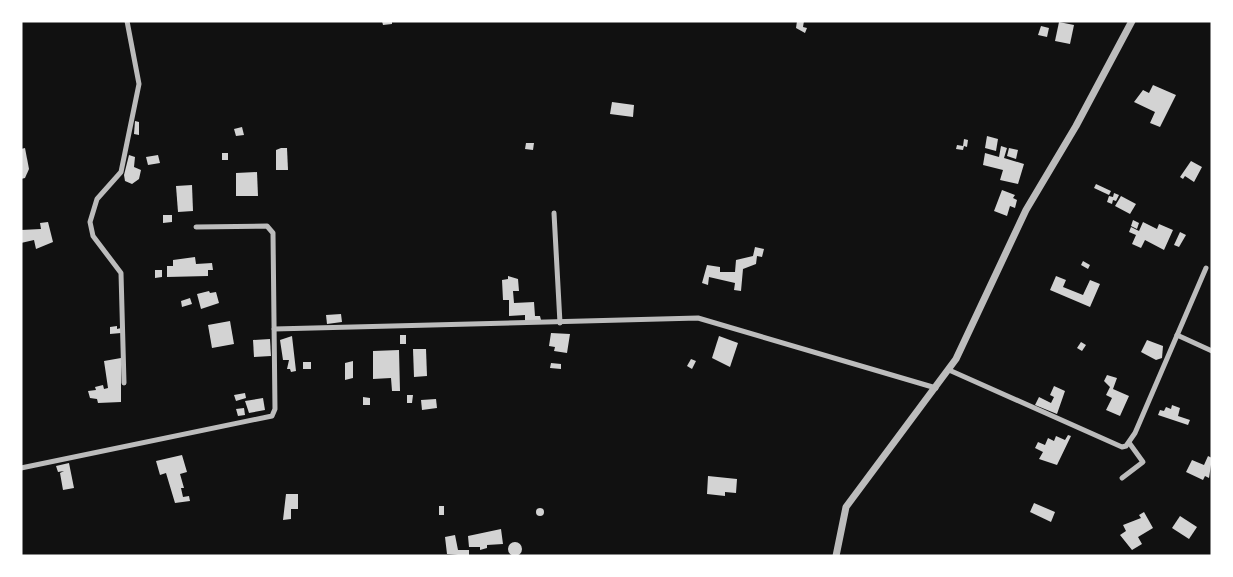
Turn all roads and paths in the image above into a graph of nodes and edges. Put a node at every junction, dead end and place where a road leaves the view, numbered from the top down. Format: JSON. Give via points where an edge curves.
{"nodes":[{"id":1,"x":127,"y":21,"type":"edge"},
{"id":2,"x":1132,"y":21,"type":"edge"},
{"id":3,"x":554,"y":213,"type":"dead end"},
{"id":4,"x":196,"y":227,"type":"dead end"},
{"id":5,"x":1206,"y":268,"type":"dead end"},
{"id":6,"x":560,"y":323,"type":"junction"},
{"id":7,"x":274,"y":329,"type":"junction"},
{"id":8,"x":1177,"y":336,"type":"junction"},
{"id":9,"x":1212,"y":351,"type":"edge"},
{"id":10,"x":949,"y":370,"type":"junction"},
{"id":11,"x":124,"y":383,"type":"dead end"},
{"id":12,"x":936,"y":388,"type":"junction"},
{"id":13,"x":1130,"y":444,"type":"junction"},
{"id":14,"x":21,"y":468,"type":"edge"},
{"id":15,"x":1122,"y":478,"type":"dead end"},
{"id":16,"x":836,"y":556,"type":"edge"}],
"edges":[{"from":1,"to":11,"type":"street","via":[[140,84],[121,172],[97,199],[90,222],[93,236],[121,273]]},
{"from":2,"to":10,"type":"street","via":[[1026,210]]},
{"from":3,"to":6,"type":"street"},
{"from":4,"to":7,"type":"street","via":[[271,228]]},
{"from":5,"to":8,"type":"street"},
{"from":6,"to":7,"type":"street"},
{"from":6,"to":12,"type":"street","via":[[698,318]]},
{"from":7,"to":14,"type":"street","via":[[275,409],[269,417]]},
{"from":8,"to":9,"type":"street"},
{"from":8,"to":13,"type":"street"},
{"from":10,"to":12,"type":"street"},
{"from":10,"to":13,"type":"street","via":[[1122,447]]},
{"from":12,"to":16,"type":"street","via":[[846,507]]},
{"from":13,"to":15,"type":"street","via":[[1143,462]]}]}
